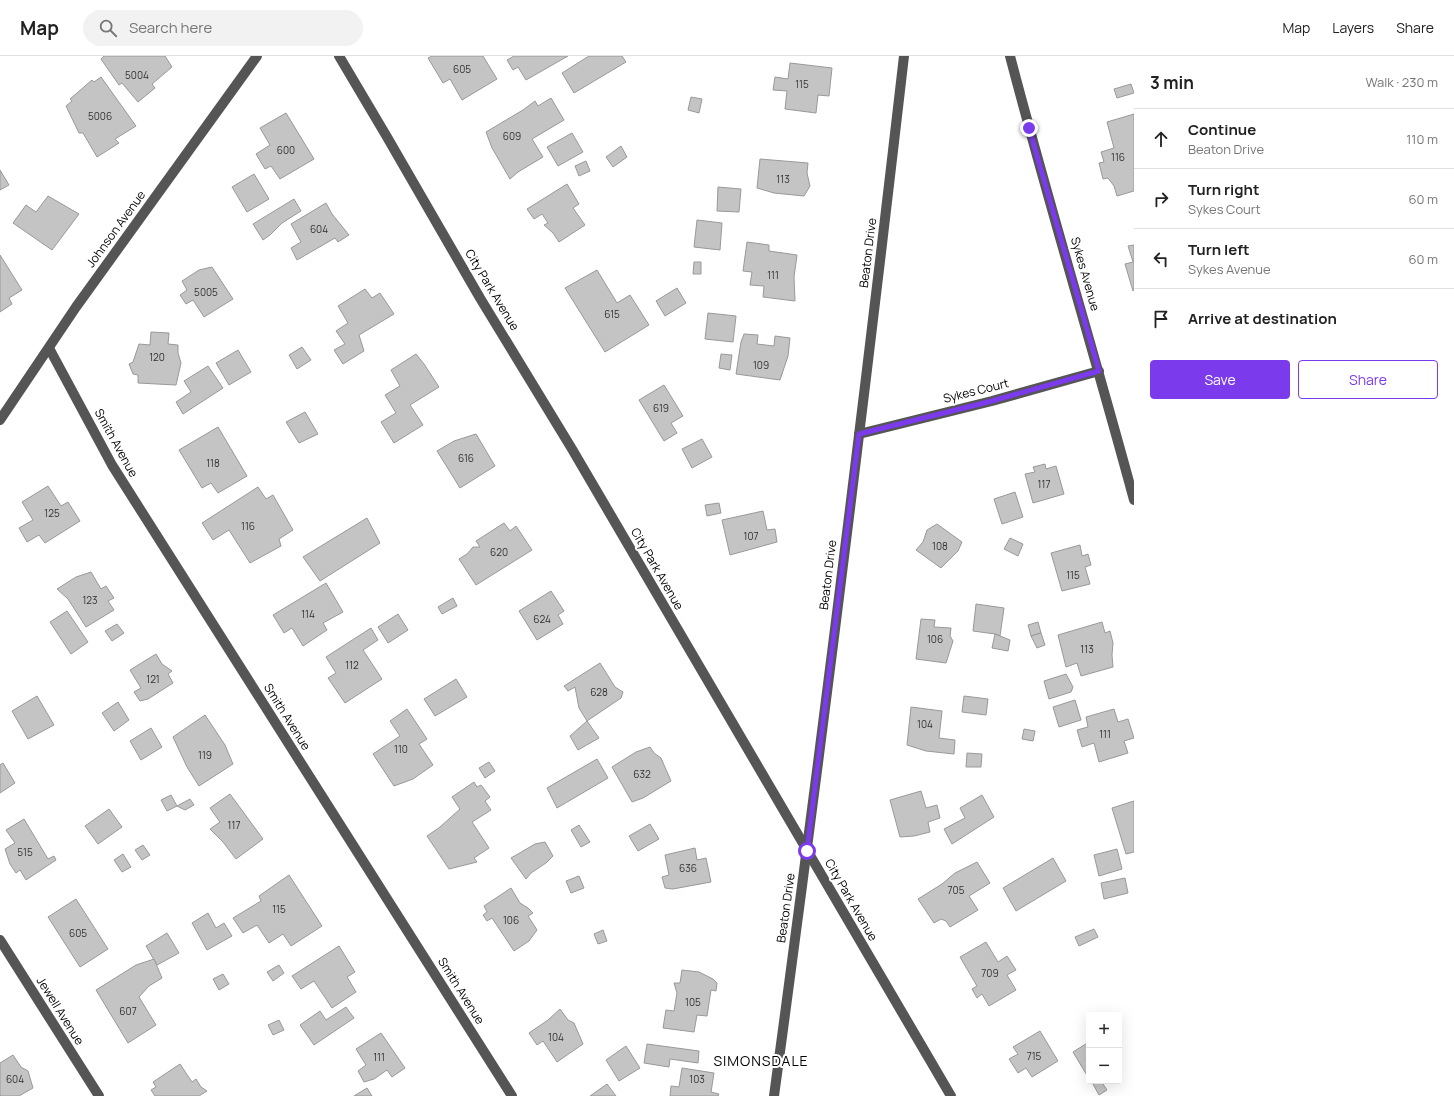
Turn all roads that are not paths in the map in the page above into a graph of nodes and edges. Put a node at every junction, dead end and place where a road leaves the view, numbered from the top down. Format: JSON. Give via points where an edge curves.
{"nodes":[{"id":1,"x":257,"y":56,"type":"edge"},
{"id":2,"x":339,"y":56,"type":"edge"},
{"id":3,"x":904,"y":56,"type":"edge"},
{"id":4,"x":1010,"y":56,"type":"edge"},
{"id":5,"x":49,"y":348,"type":"junction"},
{"id":6,"x":1099,"y":371,"type":"junction"},
{"id":7,"x":0,"y":420,"type":"edge"},
{"id":8,"x":859,"y":434,"type":"junction"},
{"id":9,"x":1134,"y":500,"type":"edge"},
{"id":10,"x":807,"y":851,"type":"junction"},
{"id":11,"x":0,"y":940,"type":"edge"},
{"id":12,"x":98,"y":1096,"type":"edge"},
{"id":13,"x":512,"y":1096,"type":"edge"},
{"id":14,"x":774,"y":1096,"type":"edge"},
{"id":15,"x":951,"y":1096,"type":"edge"}],
"edges":[{"from":1,"to":5,"type":"street","name":"Johnson Avenue"},
{"from":2,"to":10,"type":"street","name":"City Park Avenue"},
{"from":3,"to":8,"type":"street","name":"Beaton Drive"},
{"from":4,"to":6,"type":"street","name":"Sykes Avenue"},
{"from":5,"to":7,"type":"street","name":"Johnson Avenue"},
{"from":5,"to":13,"type":"street","name":"Smith Avenue","via":[[112,465]]},
{"from":6,"to":8,"type":"street","name":"Sykes Court"},
{"from":6,"to":9,"type":"street","name":"Sykes Avenue"},
{"from":8,"to":10,"type":"street","name":"Beaton Drive"},
{"from":10,"to":14,"type":"street","name":"Beaton Drive"},
{"from":10,"to":15,"type":"street","name":"City Park Avenue"},
{"from":11,"to":12,"type":"street","name":"Jewell Avenue"}]}
